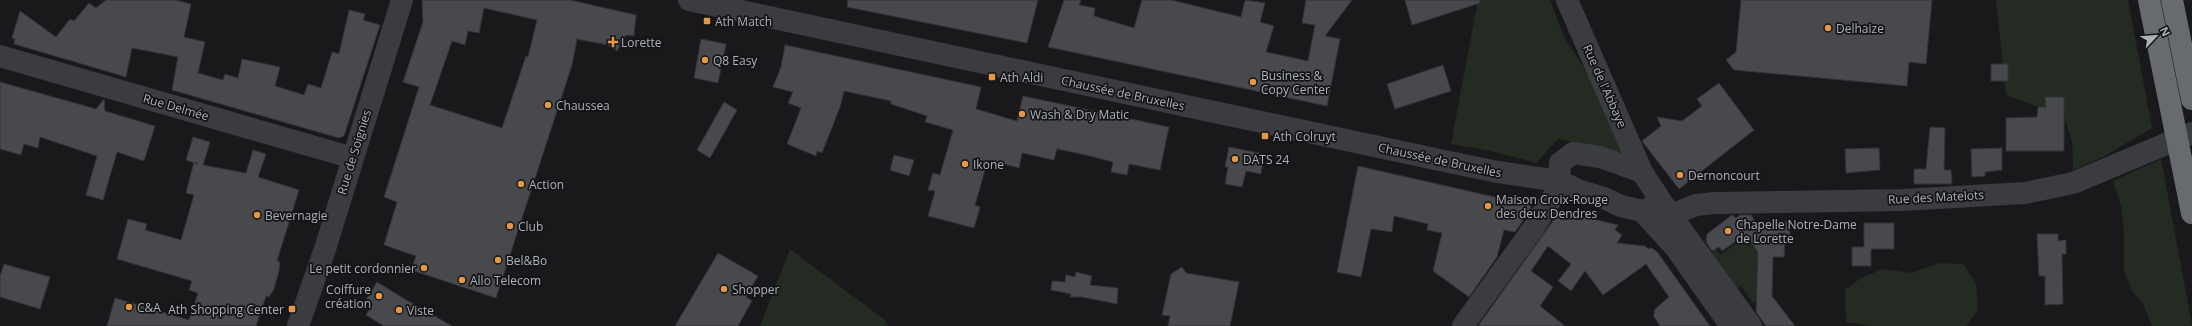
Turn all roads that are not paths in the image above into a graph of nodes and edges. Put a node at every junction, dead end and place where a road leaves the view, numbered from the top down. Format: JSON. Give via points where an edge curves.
{"nodes":[{"id":1,"x":402,"y":0,"type":"edge"},
{"id":2,"x":688,"y":0,"type":"edge"},
{"id":3,"x":1567,"y":0,"type":"edge"},
{"id":4,"x":2149,"y":0,"type":"edge"},
{"id":5,"x":2172,"y":0,"type":"edge"},
{"id":6,"x":0,"y":56,"type":"edge"},
{"id":7,"x":2192,"y":99,"type":"edge"},
{"id":8,"x":2192,"y":133,"type":"edge"},
{"id":9,"x":353,"y":158,"type":"junction"},
{"id":10,"x":1642,"y":172,"type":"junction"},
{"id":11,"x":1561,"y":182,"type":"junction"},
{"id":12,"x":1650,"y":204,"type":"junction"},
{"id":13,"x":2192,"y":213,"type":"edge"},
{"id":14,"x":1671,"y":215,"type":"junction"},
{"id":15,"x":298,"y":326,"type":"edge"},
{"id":16,"x":1463,"y":326,"type":"edge"},
{"id":17,"x":1731,"y":326,"type":"edge"},
{"id":18,"x":1751,"y":326,"type":"edge"}],
"edges":[{"from":1,"to":9,"type":"street","name":"Rue de Soignies"},
{"from":2,"to":11,"type":"street","name":"Chaussée de Bruxelles","via":[[1449,162]]},
{"from":3,"to":10,"type":"street","name":"Rue de l'Abbaye"},
{"from":4,"to":13,"type":"highway"},
{"from":5,"to":7,"type":"highway"},
{"from":6,"to":9,"type":"street","name":"Rue Delmée"},
{"from":8,"to":14,"type":"street","name":"Rue des Matelots","via":[[2073,183],[2025,193],[1903,200],[1714,203],[1696,205]]},
{"from":9,"to":15,"type":"street","name":"Rue de Soignies"},
{"from":10,"to":11,"type":"street","via":[[1600,157],[1573,153],[1560,163]]},
{"from":10,"to":12,"type":"street"},
{"from":11,"to":12,"type":"street","name":"Chaussée de Bruxelles","via":[[1621,206]]},
{"from":11,"to":16,"type":"street","via":[[1535,226]]},
{"from":12,"to":14,"type":"street"},
{"from":12,"to":17,"type":"street","via":[[1675,247]]},
{"from":14,"to":18,"type":"street"}]}
